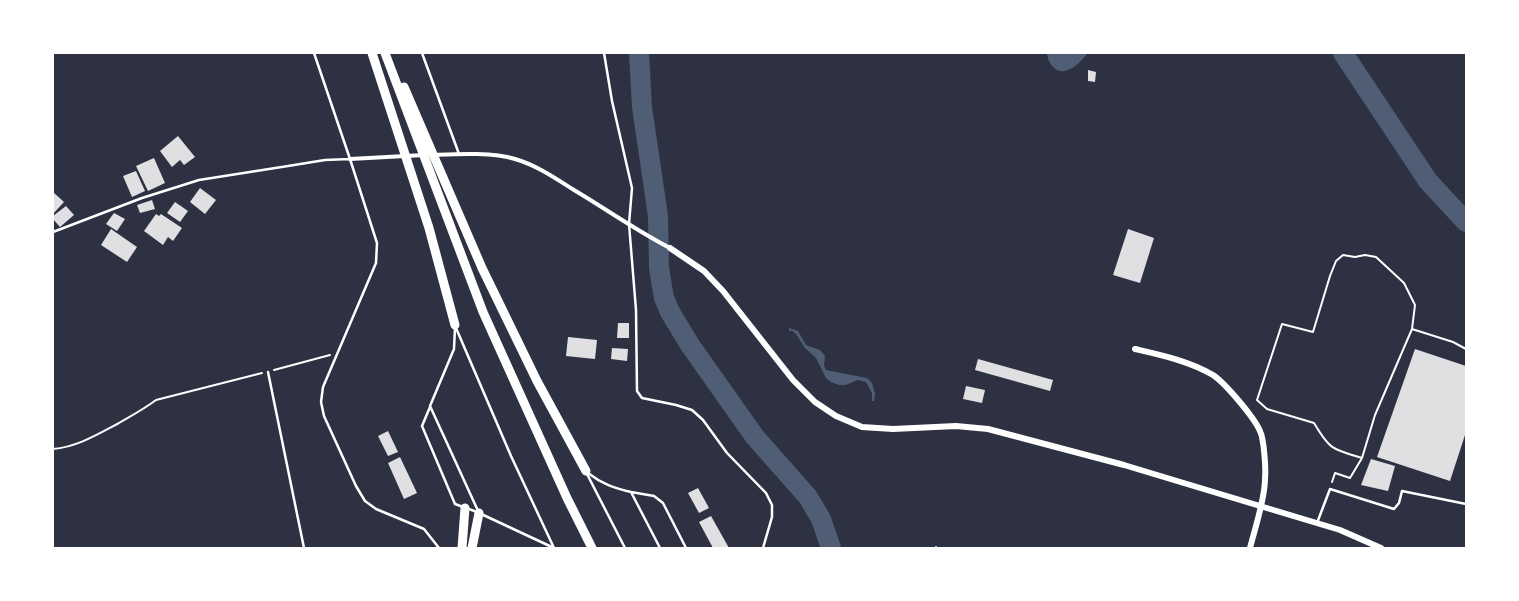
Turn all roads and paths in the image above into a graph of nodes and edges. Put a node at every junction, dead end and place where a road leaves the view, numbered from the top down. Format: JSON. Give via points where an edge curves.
{"nodes":[{"id":1,"x":314,"y":53,"type":"edge"},
{"id":2,"x":372,"y":53,"type":"edge"},
{"id":3,"x":387,"y":53,"type":"edge"},
{"id":4,"x":422,"y":53,"type":"edge"},
{"id":5,"x":604,"y":53,"type":"edge"},
{"id":6,"x":406,"y":101,"type":"junction"},
{"id":7,"x":459,"y":154,"type":"junction"},
{"id":8,"x":350,"y":159,"type":"junction"},
{"id":9,"x":629,"y":224,"type":"junction"},
{"id":10,"x":53,"y":232,"type":"edge"},
{"id":11,"x":670,"y":248,"type":"joint"},
{"id":12,"x":455,"y":325,"type":"junction"},
{"id":13,"x":1412,"y":329,"type":"junction"},
{"id":14,"x":1135,"y":349,"type":"dead end"},
{"id":15,"x":1466,"y":349,"type":"edge"},
{"id":16,"x":338,"y":353,"type":"junction"},
{"id":17,"x":268,"y":372,"type":"junction"},
{"id":18,"x":430,"y":406,"type":"junction"},
{"id":19,"x":53,"y":449,"type":"edge"},
{"id":20,"x":1362,"y":458,"type":"junction"},
{"id":21,"x":586,"y":471,"type":"junction"},
{"id":22,"x":1330,"y":489,"type":"junction"},
{"id":23,"x":631,"y":492,"type":"junction"},
{"id":24,"x":1466,"y":504,"type":"edge"},
{"id":25,"x":1260,"y":506,"type":"junction"},
{"id":26,"x":465,"y":508,"type":"junction"},
{"id":27,"x":479,"y":513,"type":"junction"},
{"id":28,"x":1317,"y":523,"type":"junction"},
{"id":29,"x":304,"y":548,"type":"edge"},
{"id":30,"x":439,"y":548,"type":"edge"},
{"id":31,"x":462,"y":548,"type":"edge"},
{"id":32,"x":472,"y":548,"type":"edge"},
{"id":33,"x":555,"y":548,"type":"edge"},
{"id":34,"x":592,"y":548,"type":"edge"},
{"id":35,"x":624,"y":548,"type":"edge"},
{"id":36,"x":660,"y":548,"type":"edge"},
{"id":37,"x":686,"y":548,"type":"edge"},
{"id":38,"x":763,"y":548,"type":"edge"},
{"id":39,"x":1250,"y":548,"type":"edge"},
{"id":40,"x":1381,"y":548,"type":"edge"}],
"edges":[{"from":1,"to":8,"type":"lane"},
{"from":2,"to":12,"type":"highway","via":[[429,228]]},
{"from":3,"to":6,"type":"highway"},
{"from":4,"to":7,"type":"lane"},
{"from":5,"to":9,"type":"lane","via":[[632,188]]},
{"from":6,"to":21,"type":"highway","via":[[510,326]]},
{"from":6,"to":34,"type":"highway","via":[[430,173],[483,312]]},
{"from":7,"to":8,"type":"street"},
{"from":7,"to":9,"type":"street","via":[[498,156],[535,167]]},
{"from":8,"to":10,"type":"lane","via":[[325,160],[199,180],[142,198]]},
{"from":8,"to":16,"type":"lane","via":[[377,243],[376,263]]},
{"from":9,"to":11,"type":"street"},
{"from":9,"to":38,"type":"lane","via":[[636,310],[637,391],[642,398],[692,410],[703,420],[727,453],[766,493],[772,505],[772,517]]},
{"from":11,"to":25,"type":"street","via":[[704,271],[793,380],[815,402],[836,416],[862,427],[893,429],[956,426],[988,429],[1124,465]]},
{"from":12,"to":18,"type":"lane","via":[[454,349]]},
{"from":12,"to":33,"type":"lane","via":[[511,456]]},
{"from":13,"to":15,"type":"path","via":[[1454,342]]},
{"from":13,"to":20,"type":"path","via":[[1375,415]]},
{"from":13,"to":20,"type":"path","via":[[1415,305],[1404,283],[1376,257],[1365,255],[1343,255],[1336,262],[1312,332],[1282,324],[1257,400],[1267,409],[1314,423],[1325,441],[1336,450]]},
{"from":14,"to":25,"type":"street","via":[[1163,356],[1214,376],[1240,402],[1260,431],[1265,481]]},
{"from":16,"to":17,"type":"path"},
{"from":16,"to":30,"type":"lane","via":[[323,387],[321,402],[324,416],[356,486],[365,501],[376,509],[424,529]]},
{"from":17,"to":19,"type":"path","via":[[156,400],[93,438]]},
{"from":17,"to":29,"type":"lane"},
{"from":18,"to":26,"type":"lane","via":[[422,426],[455,504]]},
{"from":18,"to":27,"type":"lane"},
{"from":20,"to":22,"type":"path","via":[[1350,478],[1335,474]]},
{"from":21,"to":23,"type":"lane","via":[[600,482]]},
{"from":21,"to":35,"type":"lane"},
{"from":22,"to":24,"type":"lane","via":[[1394,508],[1399,503],[1402,491]]},
{"from":22,"to":28,"type":"lane"},
{"from":23,"to":36,"type":"lane"},
{"from":23,"to":37,"type":"lane","via":[[654,496],[663,503]]},
{"from":25,"to":28,"type":"street"},
{"from":25,"to":39,"type":"street"},
{"from":26,"to":27,"type":"lane"},
{"from":26,"to":31,"type":"highway"},
{"from":27,"to":32,"type":"highway"},
{"from":27,"to":33,"type":"lane"},
{"from":28,"to":40,"type":"street"}]}
